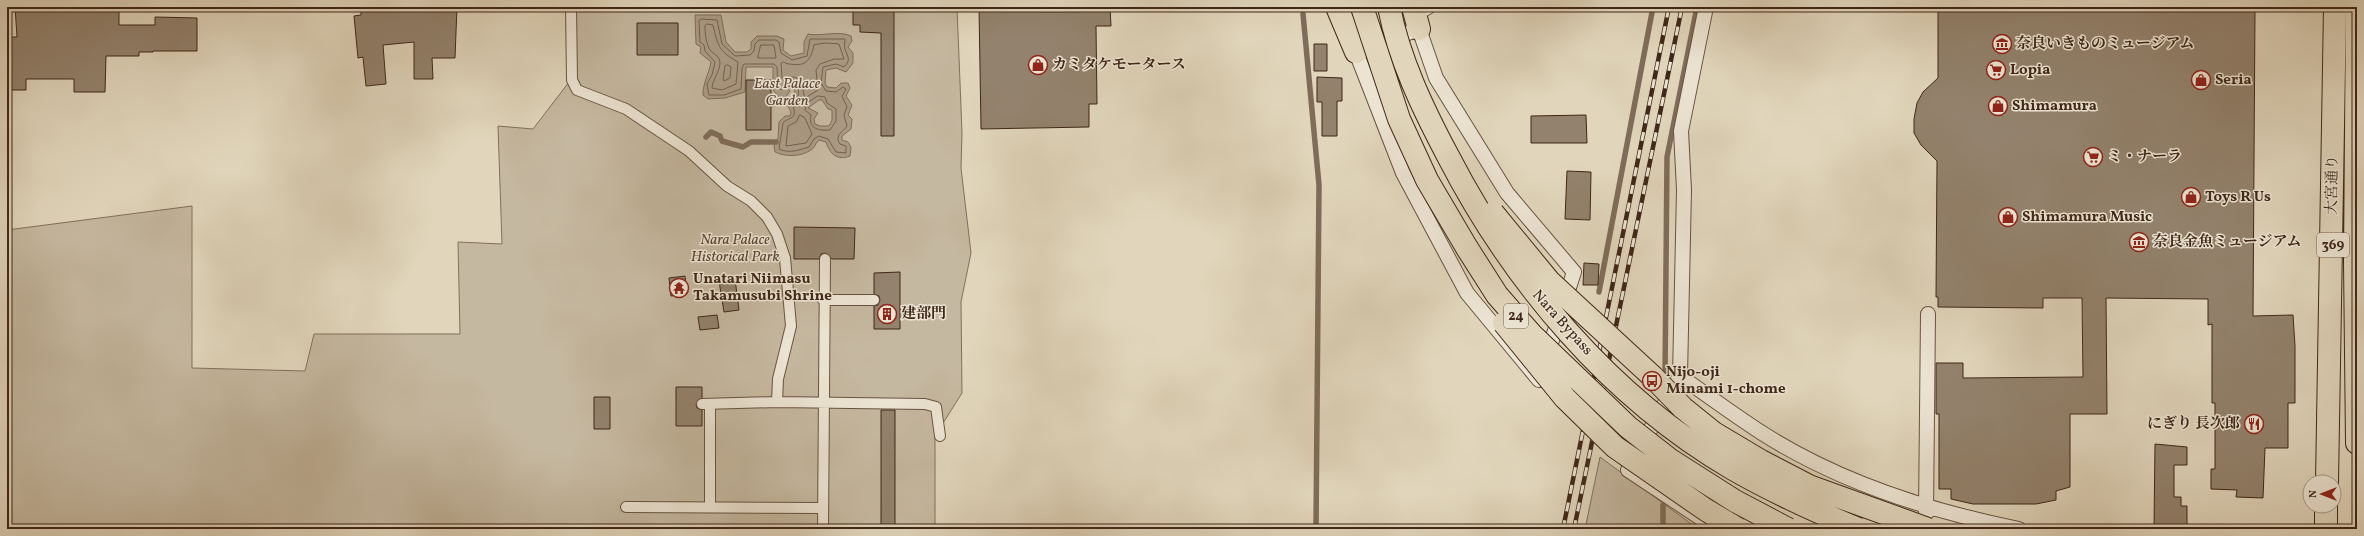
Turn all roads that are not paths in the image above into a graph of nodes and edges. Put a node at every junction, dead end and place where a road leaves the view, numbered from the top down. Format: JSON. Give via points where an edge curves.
{"nodes":[{"id":1,"x":571,"y":7,"type":"edge"},
{"id":2,"x":1337,"y":7,"type":"edge"},
{"id":3,"x":1362,"y":7,"type":"edge"},
{"id":4,"x":1389,"y":7,"type":"edge"},
{"id":5,"x":1706,"y":7,"type":"edge"},
{"id":6,"x":2335,"y":7,"type":"edge"},
{"id":7,"x":2357,"y":7,"type":"edge"},
{"id":8,"x":1419,"y":14,"type":"edge"},
{"id":9,"x":1356,"y":52,"type":"junction"},
{"id":10,"x":1460,"y":179,"type":"junction"},
{"id":11,"x":1427,"y":180,"type":"junction"},
{"id":12,"x":824,"y":259,"type":"dead end"},
{"id":13,"x":2356,"y":262,"type":"edge"},
{"id":14,"x":823,"y":300,"type":"junction"},
{"id":15,"x":874,"y":300,"type":"dead end"},
{"id":16,"x":1928,"y":314,"type":"dead end"},
{"id":17,"x":1680,"y":376,"type":"junction"},
{"id":18,"x":777,"y":402,"type":"junction"},
{"id":19,"x":824,"y":403,"type":"junction"},
{"id":20,"x":940,"y":436,"type":"dead end"},
{"id":21,"x":2357,"y":443,"type":"edge"},
{"id":22,"x":2327,"y":474,"type":"edge"},
{"id":23,"x":1926,"y":506,"type":"junction"},
{"id":24,"x":626,"y":507,"type":"dead end"},
{"id":25,"x":710,"y":507,"type":"junction"},
{"id":26,"x":823,"y":508,"type":"junction"},
{"id":27,"x":2326,"y":514,"type":"edge"},
{"id":28,"x":824,"y":529,"type":"edge"},
{"id":29,"x":1717,"y":529,"type":"edge"},
{"id":30,"x":1738,"y":529,"type":"edge"},
{"id":31,"x":1788,"y":529,"type":"edge"},
{"id":32,"x":1858,"y":529,"type":"edge"},
{"id":33,"x":1926,"y":529,"type":"edge"},
{"id":34,"x":2018,"y":529,"type":"edge"},
{"id":35,"x":2326,"y":529,"type":"edge"}],
"edges":[{"from":1,"to":18,"type":"street","via":[[572,80],[577,90],[626,109],[689,150],[727,186],[751,201],[767,217],[777,234],[784,258],[791,326],[778,379]]},
{"from":2,"to":9,"type":"highway"},
{"from":3,"to":11,"type":"highway","name":"Nara Bypass","number":"24","bridge":true,"via":[[1399,119]]},
{"from":4,"to":10,"type":"highway","name":"Nara Bypass","number":"24","bridge":true,"via":[[1408,72],[1429,121]]},
{"from":5,"to":17,"type":"street","via":[[1681,131],[1684,190]]},
{"from":6,"to":22,"type":"highway","name":"大宮通り","number":"369"},
{"from":7,"to":13,"type":"highway","name":"大宮通り","number":"369"},
{"from":8,"to":9,"type":"street"},
{"from":8,"to":9,"type":"street","via":[[1436,78],[1507,193],[1574,272],[1539,380],[1468,294],[1403,173]]},
{"from":10,"to":32,"type":"highway","name":"Nara Bypass","number":"24","bridge":true,"via":[[1483,220],[1525,282],[1574,339],[1616,380],[1664,421],[1732,468],[1799,504]]},
{"from":10,"to":33,"type":"highway","number":"24","bridge":true,"via":[[1499,220],[1549,281],[1683,408],[1714,433],[1809,486]]},
{"from":11,"to":30,"type":"highway","bridge":true,"via":[[1447,237],[1468,278],[1565,398],[1615,447]]},
{"from":11,"to":31,"type":"highway","name":"Nara Bypass","number":"24","bridge":true,"via":[[1498,295],[1532,335],[1572,375],[1628,428],[1669,459],[1735,501]]},
{"from":12,"to":14,"type":"street"},
{"from":13,"to":21,"type":"highway","name":"大宮通り","number":"369"},
{"from":14,"to":15,"type":"street"},
{"from":14,"to":19,"type":"street"},
{"from":16,"to":23,"type":"street"},
{"from":17,"to":23,"type":"street","via":[[1763,434],[1841,475]]},
{"from":17,"to":29,"type":"street","via":[[1628,470]]},
{"from":18,"to":19,"type":"street"},
{"from":18,"to":25,"type":"street","via":[[706,404]]},
{"from":19,"to":20,"type":"street","via":[[925,404],[936,407]]},
{"from":19,"to":26,"type":"street"},
{"from":23,"to":33,"type":"street"},
{"from":23,"to":34,"type":"street","via":[[1968,519]]},
{"from":24,"to":25,"type":"street"},
{"from":25,"to":26,"type":"street"},
{"from":26,"to":28,"type":"street"},
{"from":27,"to":35,"type":"highway"}]}
